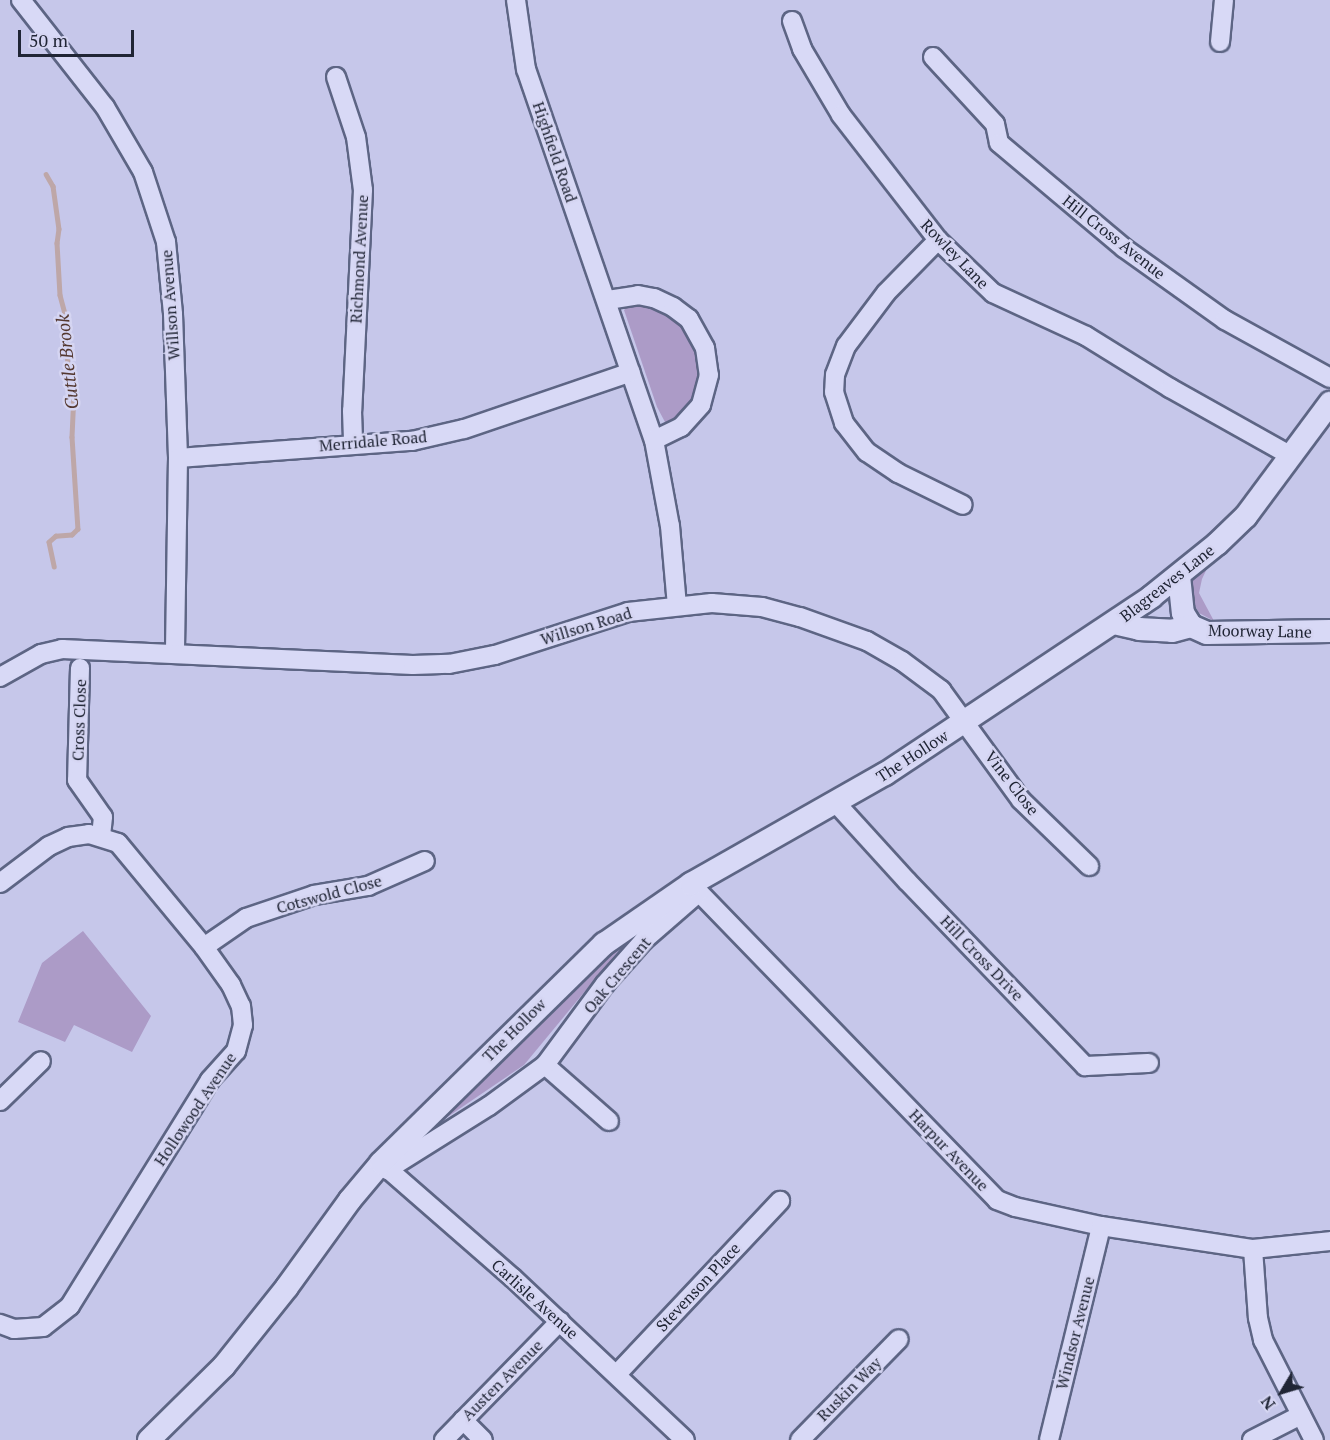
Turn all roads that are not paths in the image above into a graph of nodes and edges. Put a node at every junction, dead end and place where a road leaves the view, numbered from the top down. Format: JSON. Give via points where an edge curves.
{"nodes":[{"id":1,"x":21,"y":0,"type":"edge"},
{"id":2,"x":516,"y":0,"type":"edge"},
{"id":3,"x":1224,"y":0,"type":"edge"},
{"id":4,"x":792,"y":21,"type":"dead end"},
{"id":5,"x":1220,"y":42,"type":"dead end"},
{"id":6,"x":933,"y":57,"type":"dead end"},
{"id":7,"x":336,"y":77,"type":"dead end"},
{"id":8,"x":938,"y":240,"type":"junction"},
{"id":9,"x":608,"y":300,"type":"junction"},
{"id":10,"x":631,"y":372,"type":"junction"},
{"id":11,"x":1330,"y":378,"type":"edge"},
{"id":12,"x":1330,"y":403,"type":"edge"},
{"id":13,"x":654,"y":440,"type":"junction"},
{"id":14,"x":353,"y":444,"type":"junction"},
{"id":15,"x":1290,"y":456,"type":"junction"},
{"id":16,"x":178,"y":458,"type":"junction"},
{"id":17,"x":963,"y":505,"type":"dead end"},
{"id":18,"x":1179,"y":576,"type":"junction"},
{"id":19,"x":677,"y":606,"type":"junction"},
{"id":20,"x":1114,"y":623,"type":"junction"},
{"id":21,"x":1191,"y":626,"type":"junction"},
{"id":22,"x":1330,"y":631,"type":"edge"},
{"id":23,"x":175,"y":652,"type":"junction"},
{"id":24,"x":80,"y":668,"type":"dead end"},
{"id":25,"x":0,"y":677,"type":"edge"},
{"id":26,"x":966,"y":721,"type":"junction"},
{"id":27,"x":836,"y":803,"type":"junction"},
{"id":28,"x":101,"y":837,"type":"junction"},
{"id":29,"x":425,"y":861,"type":"dead end"},
{"id":30,"x":1089,"y":866,"type":"dead end"},
{"id":31,"x":0,"y":883,"type":"edge"},
{"id":32,"x":694,"y":888,"type":"junction"},
{"id":33,"x":204,"y":947,"type":"junction"},
{"id":34,"x":41,"y":1061,"type":"dead end"},
{"id":35,"x":1149,"y":1063,"type":"dead end"},
{"id":36,"x":545,"y":1065,"type":"junction"},
{"id":37,"x":0,"y":1101,"type":"edge"},
{"id":38,"x":609,"y":1121,"type":"dead end"},
{"id":39,"x":384,"y":1167,"type":"junction"},
{"id":40,"x":780,"y":1201,"type":"dead end"},
{"id":41,"x":1101,"y":1226,"type":"junction"},
{"id":42,"x":1330,"y":1241,"type":"edge"},
{"id":43,"x":1253,"y":1249,"type":"junction"},
{"id":44,"x":560,"y":1321,"type":"junction"},
{"id":45,"x":0,"y":1324,"type":"edge"},
{"id":46,"x":899,"y":1339,"type":"dead end"},
{"id":47,"x":617,"y":1374,"type":"junction"},
{"id":48,"x":1301,"y":1415,"type":"junction"},
{"id":49,"x":463,"y":1420,"type":"junction"},
{"id":50,"x":149,"y":1440,"type":"edge"},
{"id":51,"x":444,"y":1440,"type":"edge"},
{"id":52,"x":483,"y":1440,"type":"edge"},
{"id":53,"x":685,"y":1440,"type":"edge"},
{"id":54,"x":800,"y":1440,"type":"edge"},
{"id":55,"x":1049,"y":1440,"type":"edge"},
{"id":56,"x":1252,"y":1440,"type":"edge"},
{"id":57,"x":1314,"y":1440,"type":"edge"}],
"edges":[{"from":1,"to":16,"type":"street","name":"Willson Avenue","via":[[105,107],[143,172],[166,242]]},
{"from":2,"to":9,"type":"street","name":"Highfield Road","via":[[526,69]]},
{"from":3,"to":5,"type":"street"},
{"from":4,"to":8,"type":"street","name":"Rowley Lane","via":[[802,49],[840,115]]},
{"from":6,"to":11,"type":"street","name":"Hill Cross Avenue","via":[[995,124],[999,143],[1124,248],[1225,320]]},
{"from":7,"to":14,"type":"street","name":"Richmond Avenue","via":[[356,137],[363,190],[351,411]]},
{"from":8,"to":15,"type":"street","name":"Rowley Lane","via":[[993,293],[1086,336]]},
{"from":8,"to":17,"type":"street","via":[[904,272],[853,336],[835,375],[834,392],[844,423],[867,452],[898,473]]},
{"from":9,"to":10,"type":"street","name":"Highfield Road"},
{"from":9,"to":13,"type":"street","via":[[638,295],[674,307],[689,319],[705,348],[709,375],[701,405],[681,427]]},
{"from":10,"to":13,"type":"street","name":"Highfield Road"},
{"from":10,"to":14,"type":"street","name":"Merridale Road","via":[[464,429],[412,441]]},
{"from":12,"to":15,"type":"street","name":"Blagreaves Lane"},
{"from":13,"to":19,"type":"street","name":"Highfield Road","via":[[670,526]]},
{"from":14,"to":16,"type":"street","name":"Merridale Road"},
{"from":15,"to":18,"type":"street","name":"Blagreaves Lane","via":[[1246,516]]},
{"from":16,"to":23,"type":"street","name":"Willson Avenue"},
{"from":18,"to":20,"type":"street","name":"Blagreaves Lane"},
{"from":18,"to":21,"type":"street","name":"Moorway Lane","via":[[1183,613]]},
{"from":19,"to":23,"type":"street","name":"Willson Road","via":[[628,612],[495,655],[449,664]]},
{"from":19,"to":26,"type":"street","name":"Willson Road","via":[[734,603],[762,607],[851,634],[902,661],[931,682]]},
{"from":20,"to":21,"type":"street","name":"Moorway Lane","via":[[1172,631]]},
{"from":20,"to":26,"type":"street","name":"Blagreaves Lane"},
{"from":21,"to":22,"type":"street","name":"Moorway Lane","via":[[1208,633]]},
{"from":23,"to":25,"type":"street","name":"Willson Road","via":[[51,650]]},
{"from":24,"to":28,"type":"street","name":"Cross Close","via":[[78,780],[102,818]]},
{"from":26,"to":27,"type":"street","name":"The Hollow"},
{"from":26,"to":30,"type":"street","name":"Vine Close","via":[[1021,800]]},
{"from":27,"to":32,"type":"street","name":"The Hollow"},
{"from":27,"to":35,"type":"street","name":"Hill Cross Drive","via":[[1085,1066]]},
{"from":28,"to":31,"type":"street","name":"Hollowood Avenue","via":[[79,835],[59,841]]},
{"from":28,"to":33,"type":"street","name":"Hollowood Avenue","via":[[127,851]]},
{"from":29,"to":33,"type":"street","name":"Cotswold Close","via":[[368,886],[314,895],[246,918]]},
{"from":32,"to":36,"type":"street","name":"Oak Crescent","via":[[605,984]]},
{"from":32,"to":39,"type":"street","name":"The Hollow","via":[[604,944]]},
{"from":32,"to":41,"type":"street","name":"Harpur Avenue","via":[[997,1200]]},
{"from":33,"to":45,"type":"street","name":"Hollowood Avenue","via":[[241,1006],[242,1034],[236,1051],[210,1080],[70,1306],[43,1327],[14,1329]]},
{"from":34,"to":37,"type":"street"},
{"from":36,"to":38,"type":"street"},
{"from":36,"to":39,"type":"street","name":"Oak Crescent","via":[[489,1106]]},
{"from":39,"to":44,"type":"street","name":"Carlisle Avenue"},
{"from":39,"to":50,"type":"street","name":"The Hollow","via":[[350,1200],[237,1351]]},
{"from":40,"to":47,"type":"street","name":"Stevenson Place"},
{"from":41,"to":43,"type":"street","name":"Harpur Avenue"},
{"from":41,"to":55,"type":"street","name":"Windsor Avenue"},
{"from":42,"to":43,"type":"street","name":"Harpur Avenue"},
{"from":43,"to":48,"type":"street","via":[[1263,1340]]},
{"from":44,"to":47,"type":"street","name":"Carlisle Avenue"},
{"from":44,"to":49,"type":"street","name":"Austen Avenue"},
{"from":46,"to":54,"type":"street","name":"Ruskin Way"},
{"from":47,"to":53,"type":"street","name":"Carlisle Avenue"},
{"from":48,"to":56,"type":"street"},
{"from":48,"to":57,"type":"street"},
{"from":49,"to":51,"type":"street","name":"Austen Avenue"},
{"from":49,"to":52,"type":"street"}]}
